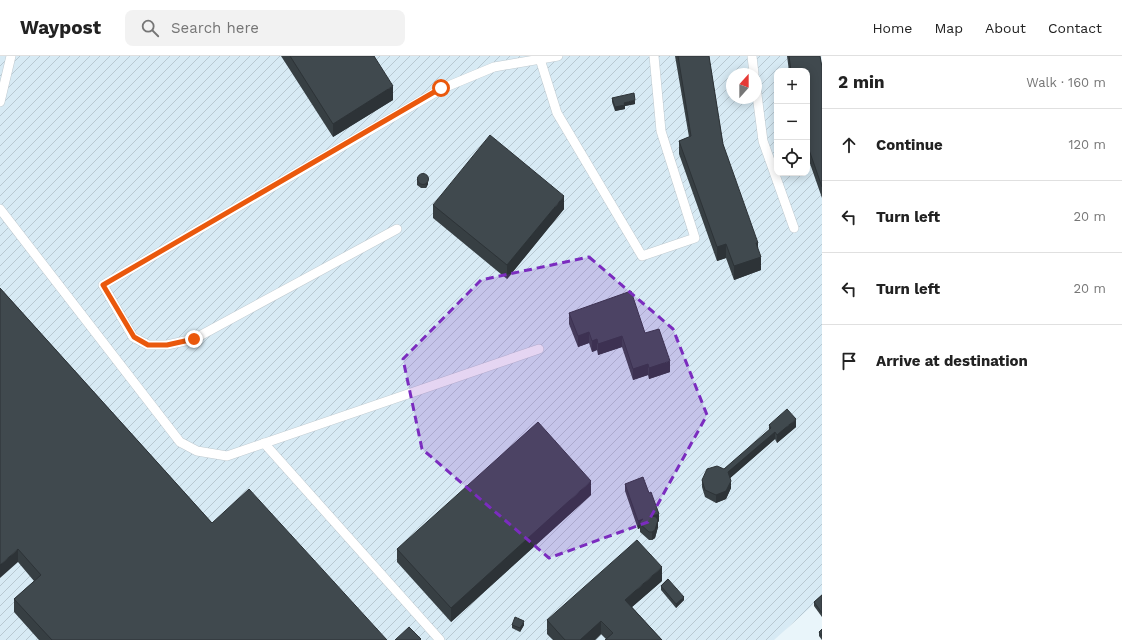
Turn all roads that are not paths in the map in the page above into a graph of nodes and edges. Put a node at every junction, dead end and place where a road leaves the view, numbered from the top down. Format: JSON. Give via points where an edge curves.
{"nodes":[{"id":1,"x":11,"y":56,"type":"edge"},
{"id":2,"x":558,"y":56,"type":"edge"},
{"id":3,"x":654,"y":56,"type":"edge"},
{"id":4,"x":752,"y":56,"type":"edge"},
{"id":5,"x":540,"y":59,"type":"junction"},
{"id":6,"x":753,"y":68,"type":"edge"},
{"id":7,"x":0,"y":102,"type":"edge"},
{"id":8,"x":758,"y":104,"type":"edge"},
{"id":9,"x":0,"y":209,"type":"edge"},
{"id":10,"x":794,"y":228,"type":"dead end"},
{"id":11,"x":396,"y":230,"type":"dead end"},
{"id":12,"x":539,"y":349,"type":"dead end"},
{"id":13,"x":264,"y":443,"type":"junction"},
{"id":14,"x":440,"y":640,"type":"edge"}],
"edges":[{"from":1,"to":7,"type":"lane"},
{"from":2,"to":5,"type":"lane"},
{"from":3,"to":5,"type":"lane","via":[[661,131],[695,238],[642,256],[557,113]]},
{"from":4,"to":6,"type":"lane"},
{"from":5,"to":11,"type":"lane","via":[[494,67],[441,88],[103,285],[134,337],[148,345],[167,345],[194,339]]},
{"from":8,"to":10,"type":"lane","via":[[763,141]]},
{"from":9,"to":13,"type":"lane","via":[[180,442],[197,451],[227,456]]},
{"from":12,"to":13,"type":"lane"},
{"from":13,"to":14,"type":"lane"}]}
